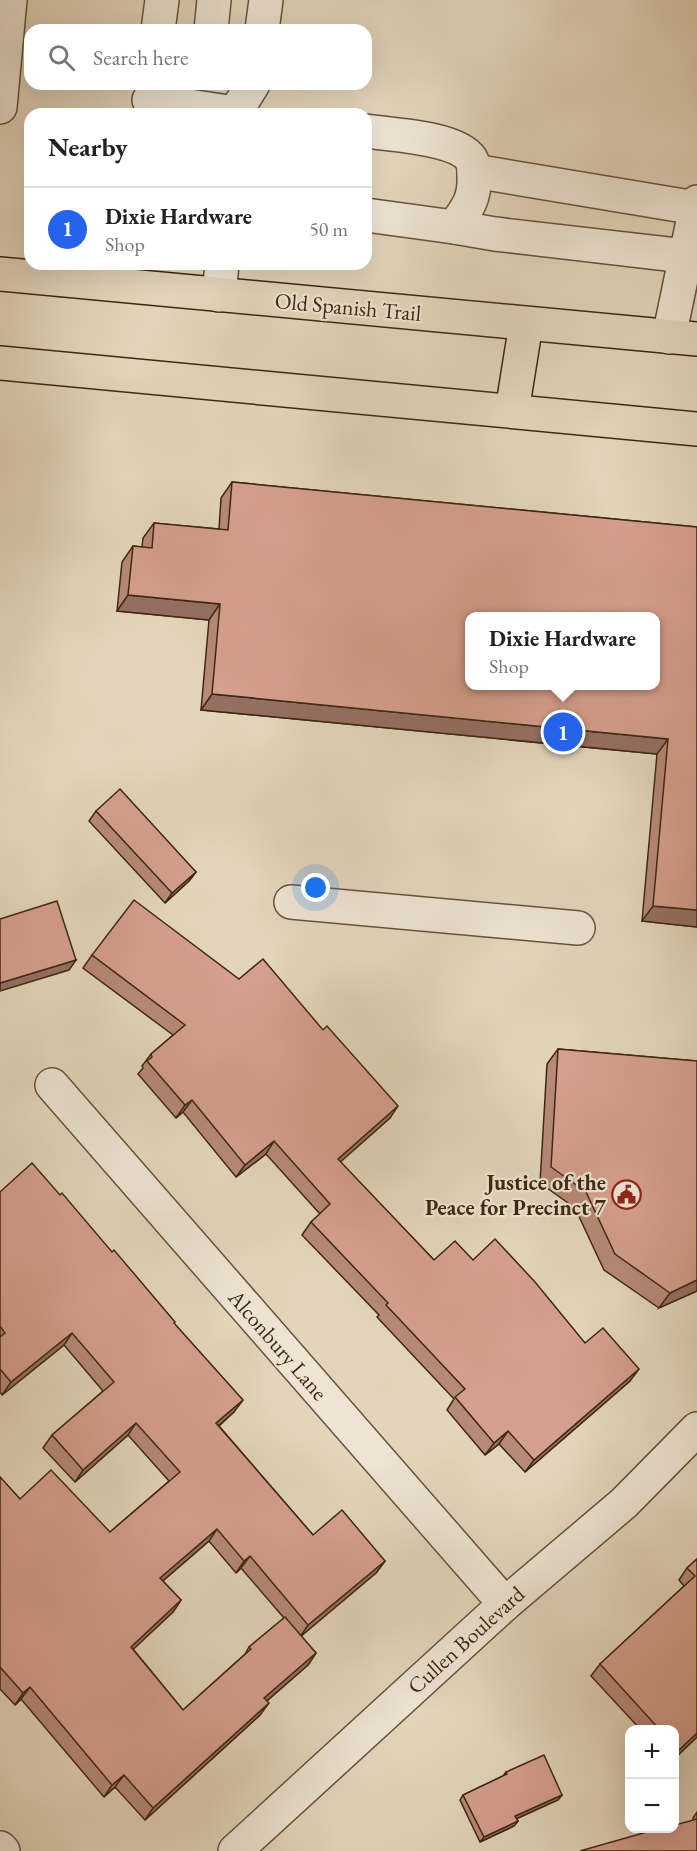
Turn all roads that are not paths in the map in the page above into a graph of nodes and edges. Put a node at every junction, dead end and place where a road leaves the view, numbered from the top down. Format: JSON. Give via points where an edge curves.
{"nodes":[{"id":1,"x":10,"y":0,"type":"edge"},
{"id":2,"x":162,"y":0,"type":"edge"},
{"id":3,"x":214,"y":0,"type":"edge"},
{"id":4,"x":266,"y":0,"type":"edge"},
{"id":5,"x":159,"y":24,"type":"edge"},
{"id":6,"x":212,"y":24,"type":"edge"},
{"id":7,"x":263,"y":24,"type":"edge"},
{"id":8,"x":214,"y":90,"type":"edge"},
{"id":9,"x":250,"y":90,"type":"edge"},
{"id":10,"x":149,"y":99,"type":"edge"},
{"id":11,"x":0,"y":107,"type":"edge"},
{"id":12,"x":203,"y":108,"type":"edge"},
{"id":13,"x":232,"y":108,"type":"edge"},
{"id":14,"x":242,"y":108,"type":"edge"},
{"id":15,"x":372,"y":132,"type":"edge"},
{"id":16,"x":474,"y":171,"type":"junction"},
{"id":17,"x":696,"y":205,"type":"edge"},
{"id":18,"x":372,"y":216,"type":"edge"},
{"id":19,"x":454,"y":226,"type":"junction"},
{"id":20,"x":685,"y":256,"type":"junction"},
{"id":21,"x":0,"y":274,"type":"edge"},
{"id":22,"x":220,"y":279,"type":"edge"},
{"id":23,"x":526,"y":324,"type":"junction"},
{"id":24,"x":683,"y":338,"type":"edge"},
{"id":25,"x":0,"y":363,"type":"edge"},
{"id":26,"x":512,"y":411,"type":"junction"},
{"id":27,"x":697,"y":429,"type":"edge"},
{"id":28,"x":291,"y":902,"type":"dead end"},
{"id":29,"x":578,"y":928,"type":"dead end"},
{"id":30,"x":52,"y":1085,"type":"dead end"},
{"id":31,"x":697,"y":1430,"type":"edge"},
{"id":32,"x":505,"y":1604,"type":"junction"},
{"id":33,"x":235,"y":1851,"type":"edge"}],
"edges":[{"from":1,"to":11,"type":"street"},
{"from":2,"to":5,"type":"street"},
{"from":3,"to":6,"type":"street"},
{"from":4,"to":7,"type":"street"},
{"from":8,"to":13,"type":"street"},
{"from":9,"to":14,"type":"street"},
{"from":10,"to":12,"type":"street"},
{"from":15,"to":16,"type":"street","via":[[447,143],[471,159]]},
{"from":16,"to":17,"type":"street"},
{"from":16,"to":19,"type":"street","via":[[475,193]]},
{"from":17,"to":20,"type":"street"},
{"from":18,"to":19,"type":"street"},
{"from":19,"to":20,"type":"street"},
{"from":20,"to":24,"type":"street"},
{"from":21,"to":22,"type":"main road","name":"Old Spanish Trail"},
{"from":22,"to":23,"type":"main road","name":"Old Spanish Trail"},
{"from":23,"to":24,"type":"main road","name":"Old Spanish Trail"},
{"from":23,"to":26,"type":"main road"},
{"from":25,"to":26,"type":"main road"},
{"from":26,"to":27,"type":"main road"},
{"from":28,"to":29,"type":"street"},
{"from":30,"to":32,"type":"street","name":"Alconbury Lane"},
{"from":31,"to":32,"type":"street","name":"Cullen Boulevard","via":[[624,1503]]},
{"from":32,"to":33,"type":"street","name":"Cullen Boulevard"}]}
